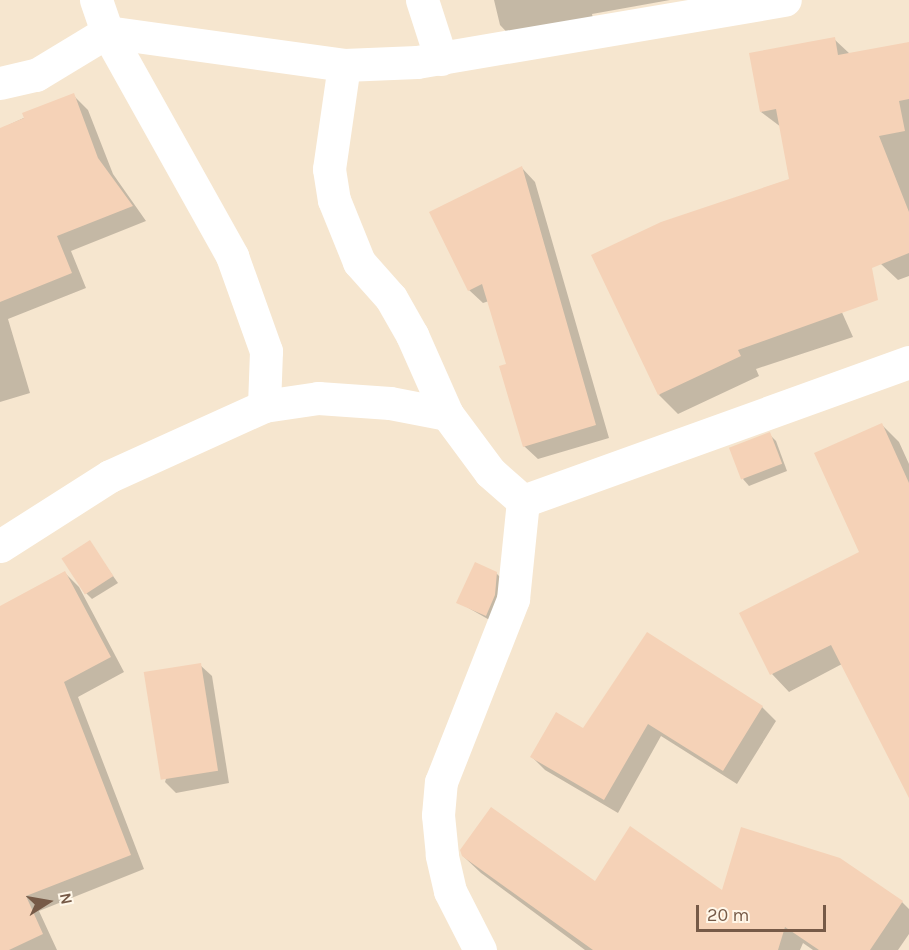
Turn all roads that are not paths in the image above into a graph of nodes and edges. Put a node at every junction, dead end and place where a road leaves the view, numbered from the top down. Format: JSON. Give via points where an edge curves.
{"nodes":[{"id":1,"x":96,"y":0,"type":"edge"},
{"id":2,"x":422,"y":0,"type":"edge"},
{"id":3,"x":785,"y":0,"type":"edge"},
{"id":4,"x":107,"y":32,"type":"junction"},
{"id":5,"x":441,"y":59,"type":"junction"},
{"id":6,"x":344,"y":65,"type":"junction"},
{"id":7,"x":0,"y":83,"type":"edge"},
{"id":8,"x":909,"y":362,"type":"edge"},
{"id":9,"x":264,"y":406,"type":"junction"},
{"id":10,"x":447,"y":414,"type":"junction"},
{"id":11,"x":523,"y":501,"type":"junction"},
{"id":12,"x":0,"y":546,"type":"edge"},
{"id":13,"x":469,"y":943,"type":"edge"}],
"edges":[{"from":1,"to":4,"type":"street"},
{"from":2,"to":5,"type":"street"},
{"from":3,"to":5,"type":"street"},
{"from":4,"to":6,"type":"street"},
{"from":4,"to":7,"type":"street","via":[[36,75]]},
{"from":4,"to":9,"type":"street","via":[[232,256],[266,351]]},
{"from":5,"to":6,"type":"street"},
{"from":6,"to":10,"type":"street","via":[[329,170],[334,200],[359,262],[391,298]]},
{"from":8,"to":11,"type":"street"},
{"from":9,"to":10,"type":"street","via":[[318,398],[390,403]]},
{"from":9,"to":12,"type":"street","via":[[111,476]]},
{"from":10,"to":11,"type":"street","via":[[490,472]]},
{"from":11,"to":13,"type":"street","via":[[513,599],[441,782],[438,815],[442,855]]}]}
